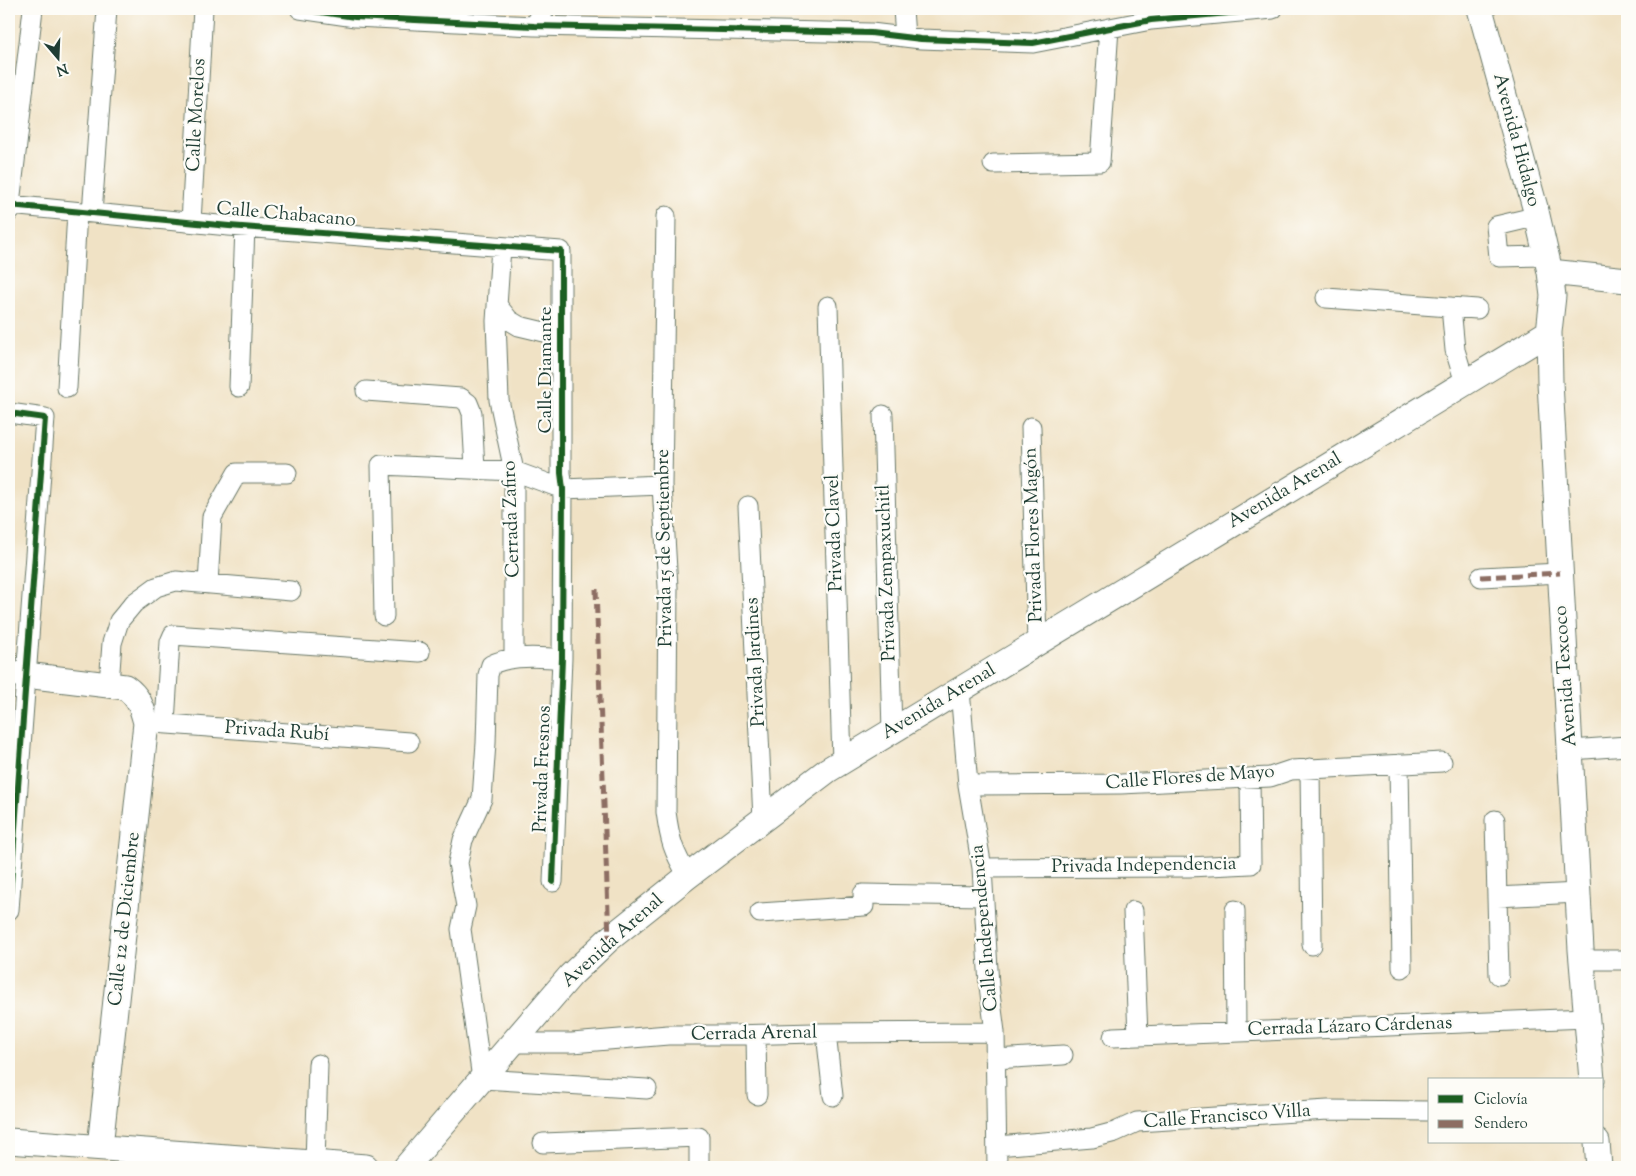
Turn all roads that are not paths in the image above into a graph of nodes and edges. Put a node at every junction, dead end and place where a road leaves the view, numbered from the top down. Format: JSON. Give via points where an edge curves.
{"nodes":[{"id":1,"x":33,"y":9,"type":"edge"},
{"id":2,"x":107,"y":9,"type":"edge"},
{"id":3,"x":203,"y":9,"type":"edge"},
{"id":4,"x":300,"y":9,"type":"edge"},
{"id":5,"x":545,"y":9,"type":"edge"},
{"id":6,"x":904,"y":9,"type":"edge"},
{"id":7,"x":1273,"y":9,"type":"edge"},
{"id":8,"x":1480,"y":9,"type":"edge"},
{"id":9,"x":534,"y":26,"type":"junction"},
{"id":10,"x":1109,"y":28,"type":"junction"},
{"id":11,"x":905,"y":37,"type":"junction"},
{"id":12,"x":993,"y":164,"type":"dead end"},
{"id":13,"x":9,"y":208,"type":"edge"},
{"id":14,"x":84,"y":212,"type":"junction"},
{"id":15,"x":666,"y":216,"type":"dead end"},
{"id":16,"x":1538,"y":216,"type":"junction"},
{"id":17,"x":191,"y":222,"type":"junction"},
{"id":18,"x":245,"y":227,"type":"junction"},
{"id":19,"x":501,"y":247,"type":"junction"},
{"id":20,"x":561,"y":251,"type":"joint"},
{"id":21,"x":1548,"y":264,"type":"junction"},
{"id":22,"x":1627,"y":280,"type":"edge"},
{"id":23,"x":1326,"y":298,"type":"dead end"},
{"id":24,"x":828,"y":306,"type":"dead end"},
{"id":25,"x":1451,"y":307,"type":"junction"},
{"id":26,"x":1477,"y":309,"type":"dead end"},
{"id":27,"x":496,"y":313,"type":"junction"},
{"id":28,"x":1549,"y":332,"type":"junction"},
{"id":29,"x":561,"y":336,"type":"junction"},
{"id":30,"x":1465,"y":382,"type":"junction"},
{"id":31,"x":67,"y":388,"type":"dead end"},
{"id":32,"x":239,"y":388,"type":"dead end"},
{"id":33,"x":366,"y":391,"type":"dead end"},
{"id":34,"x":9,"y":413,"type":"edge"},
{"id":35,"x":883,"y":415,"type":"dead end"},
{"id":36,"x":1031,"y":427,"type":"dead end"},
{"id":37,"x":475,"y":469,"type":"junction"},
{"id":38,"x":514,"y":472,"type":"junction"},
{"id":39,"x":288,"y":473,"type":"dead end"},
{"id":40,"x":662,"y":485,"type":"junction"},
{"id":41,"x":563,"y":489,"type":"junction"},
{"id":42,"x":748,"y":506,"type":"dead end"},
{"id":43,"x":1560,"y":573,"type":"junction"},
{"id":44,"x":1481,"y":577,"type":"dead end"},
{"id":45,"x":208,"y":584,"type":"junction"},
{"id":46,"x":291,"y":591,"type":"dead end"},
{"id":47,"x":384,"y":616,"type":"dead end"},
{"id":48,"x":1036,"y":642,"type":"junction"},
{"id":49,"x":420,"y":652,"type":"dead end"},
{"id":50,"x":514,"y":658,"type":"junction"},
{"id":51,"x":562,"y":658,"type":"junction"},
{"id":52,"x":18,"y":674,"type":"edge"},
{"id":53,"x":109,"y":684,"type":"junction"},
{"id":54,"x":960,"y":690,"type":"junction"},
{"id":55,"x":155,"y":723,"type":"junction"},
{"id":56,"x":892,"y":731,"type":"junction"},
{"id":57,"x":409,"y":742,"type":"dead end"},
{"id":58,"x":1627,"y":746,"type":"edge"},
{"id":59,"x":1571,"y":750,"type":"junction"},
{"id":60,"x":842,"y":761,"type":"junction"},
{"id":61,"x":1442,"y":762,"type":"dead end"},
{"id":62,"x":1399,"y":764,"type":"junction"},
{"id":63,"x":1310,"y":768,"type":"junction"},
{"id":64,"x":1250,"y":778,"type":"junction"},
{"id":65,"x":968,"y":785,"type":"junction"},
{"id":66,"x":763,"y":819,"type":"junction"},
{"id":67,"x":1495,"y":820,"type":"dead end"},
{"id":68,"x":982,"y":868,"type":"junction"},
{"id":69,"x":688,"y":876,"type":"junction"},
{"id":70,"x":10,"y":882,"type":"edge"},
{"id":71,"x":553,"y":882,"type":"dead end"},
{"id":72,"x":1578,"y":894,"type":"junction"},
{"id":73,"x":983,"y":896,"type":"junction"},
{"id":74,"x":1498,"y":897,"type":"junction"},
{"id":75,"x":9,"y":910,"type":"edge"},
{"id":76,"x":1235,"y":910,"type":"dead end"},
{"id":77,"x":1133,"y":911,"type":"dead end"},
{"id":78,"x":760,"y":913,"type":"dead end"},
{"id":79,"x":1312,"y":945,"type":"dead end"},
{"id":80,"x":1582,"y":960,"type":"junction"},
{"id":81,"x":1627,"y":960,"type":"edge"},
{"id":82,"x":1402,"y":968,"type":"dead end"},
{"id":83,"x":1499,"y":974,"type":"dead end"},
{"id":84,"x":1587,"y":1018,"type":"junction"},
{"id":85,"x":995,"y":1032,"type":"junction"},
{"id":86,"x":1236,"y":1032,"type":"junction"},
{"id":87,"x":826,"y":1033,"type":"junction"},
{"id":88,"x":756,"y":1035,"type":"junction"},
{"id":89,"x":1138,"y":1036,"type":"junction"},
{"id":90,"x":1113,"y":1037,"type":"dead end"},
{"id":91,"x":514,"y":1043,"type":"junction"},
{"id":92,"x":1063,"y":1056,"type":"dead end"},
{"id":93,"x":996,"y":1059,"type":"junction"},
{"id":94,"x":318,"y":1064,"type":"dead end"},
{"id":95,"x":1592,"y":1078,"type":"edge"},
{"id":96,"x":482,"y":1079,"type":"junction"},
{"id":97,"x":647,"y":1089,"type":"dead end"},
{"id":98,"x":757,"y":1095,"type":"dead end"},
{"id":99,"x":833,"y":1096,"type":"dead end"},
{"id":100,"x":1428,"y":1111,"type":"edge"},
{"id":101,"x":9,"y":1141,"type":"edge"},
{"id":102,"x":543,"y":1144,"type":"dead end"},
{"id":103,"x":1597,"y":1144,"type":"edge"},
{"id":104,"x":997,"y":1146,"type":"junction"},
{"id":105,"x":100,"y":1147,"type":"junction"},
{"id":106,"x":315,"y":1163,"type":"junction"},
{"id":107,"x":366,"y":1167,"type":"edge"},
{"id":108,"x":406,"y":1167,"type":"edge"},
{"id":109,"x":698,"y":1167,"type":"edge"},
{"id":110,"x":997,"y":1167,"type":"edge"},
{"id":111,"x":1599,"y":1167,"type":"edge"}],
"edges":[{"from":1,"to":13,"type":"street"},
{"from":2,"to":14,"type":"street"},
{"from":3,"to":17,"type":"street","name":"Calle Morelos"},
{"from":4,"to":9,"type":"street","via":[[355,17]]},
{"from":5,"to":9,"type":"street"},
{"from":6,"to":11,"type":"street"},
{"from":7,"to":10,"type":"street","via":[[1151,20]]},
{"from":8,"to":16,"type":"main road","name":"Avenida Hidalgo"},
{"from":9,"to":11,"type":"street","via":[[871,33]]},
{"from":10,"to":11,"type":"street","via":[[1033,43]]},
{"from":10,"to":12,"type":"street","via":[[1100,162]]},
{"from":13,"to":14,"type":"street","name":"Calle Chabacano"},
{"from":14,"to":17,"type":"street","name":"Calle Chabacano"},
{"from":14,"to":31,"type":"street"},
{"from":15,"to":40,"type":"street","name":"Privada 15 de Septiembre"},
{"from":16,"to":21,"type":"main road","name":"Avenida Hidalgo"},
{"from":16,"to":21,"type":"street","via":[[1496,226],[1499,257]]},
{"from":17,"to":18,"type":"street","name":"Calle Chabacano"},
{"from":18,"to":19,"type":"street","name":"Calle Chabacano"},
{"from":18,"to":32,"type":"street"},
{"from":19,"to":20,"type":"street","name":"Calle Chabacano"},
{"from":19,"to":27,"type":"street","name":"Cerrada Zafiro"},
{"from":20,"to":29,"type":"street","name":"Calle Diamante"},
{"from":21,"to":22,"type":"main road"},
{"from":21,"to":28,"type":"main road","name":"Avenida Texcoco","via":[[1553,296]]},
{"from":23,"to":25,"type":"street"},
{"from":24,"to":60,"type":"street","name":"Privada Clavel"},
{"from":25,"to":26,"type":"street"},
{"from":25,"to":30,"type":"street","via":[[1456,350]]},
{"from":27,"to":29,"type":"street","via":[[519,326]]},
{"from":27,"to":38,"type":"street","name":"Cerrada Zafiro","via":[[499,400]]},
{"from":28,"to":30,"type":"main road","name":"Avenida Arenal"},
{"from":28,"to":43,"type":"main road","name":"Avenida Texcoco"},
{"from":29,"to":41,"type":"street","name":"Calle Diamante"},
{"from":30,"to":48,"type":"main road","name":"Avenida Arenal"},
{"from":33,"to":37,"type":"street","via":[[461,398],[468,403],[472,413]]},
{"from":34,"to":52,"type":"street","via":[[45,418],[33,561]]},
{"from":35,"to":56,"type":"street","name":"Privada Zempaxuchitl"},
{"from":36,"to":48,"type":"street","name":"Privada Flores Magón"},
{"from":37,"to":38,"type":"street"},
{"from":37,"to":47,"type":"street","via":[[381,465]]},
{"from":38,"to":41,"type":"street"},
{"from":38,"to":50,"type":"street","name":"Cerrada Zafiro"},
{"from":39,"to":45,"type":"street","via":[[238,473],[212,517]]},
{"from":40,"to":41,"type":"street"},
{"from":40,"to":69,"type":"street","name":"Privada 15 de Septiembre","via":[[668,587],[666,812],[674,854]]},
{"from":41,"to":51,"type":"street","name":"Calle Diamante"},
{"from":42,"to":66,"type":"street","name":"Privada Jardines"},
{"from":43,"to":44,"type":"street"},
{"from":43,"to":59,"type":"main road","name":"Avenida Texcoco"},
{"from":45,"to":46,"type":"street"},
{"from":45,"to":53,"type":"street","via":[[176,581],[156,587],[134,603],[119,621],[112,643]]},
{"from":48,"to":54,"type":"main road","name":"Avenida Arenal"},
{"from":49,"to":55,"type":"street","name":"Calle 12 de Diciembre","via":[[173,635]]},
{"from":50,"to":51,"type":"street"},
{"from":50,"to":96,"type":"street","via":[[499,660],[491,665],[488,674],[482,799],[463,840],[458,863],[466,906],[461,929]]},
{"from":51,"to":71,"type":"street","name":"Privada Fresnos"},
{"from":52,"to":53,"type":"main road"},
{"from":52,"to":70,"type":"street"},
{"from":53,"to":55,"type":"main road","name":"Calle 12 de Diciembre","via":[[125,687],[134,694]]},
{"from":54,"to":56,"type":"main road","name":"Avenida Arenal"},
{"from":54,"to":65,"type":"street","name":"Calle Independencia"},
{"from":55,"to":57,"type":"street","name":"Privada Rubí"},
{"from":55,"to":105,"type":"main road","name":"Calle 12 de Diciembre"},
{"from":56,"to":60,"type":"main road","name":"Avenida Arenal"},
{"from":58,"to":59,"type":"street"},
{"from":59,"to":72,"type":"main road","name":"Avenida Texcoco"},
{"from":60,"to":66,"type":"main road","name":"Avenida Arenal"},
{"from":61,"to":62,"type":"street","name":"Calle Flores de Mayo"},
{"from":62,"to":63,"type":"street","name":"Calle Flores de Mayo"},
{"from":62,"to":82,"type":"street"},
{"from":63,"to":64,"type":"street","name":"Calle Flores de Mayo"},
{"from":63,"to":79,"type":"street"},
{"from":64,"to":65,"type":"street","name":"Calle Flores de Mayo","via":[[1121,784]]},
{"from":64,"to":68,"type":"street","name":"Privada Independencia","via":[[1250,864]]},
{"from":65,"to":68,"type":"street","name":"Calle Independencia"},
{"from":66,"to":69,"type":"main road","name":"Avenida Arenal"},
{"from":67,"to":74,"type":"street"},
{"from":68,"to":73,"type":"street","name":"Calle Independencia"},
{"from":69,"to":91,"type":"main road","name":"Avenida Arenal","via":[[609,939],[571,975]]},
{"from":70,"to":75,"type":"street"},
{"from":72,"to":74,"type":"street"},
{"from":72,"to":80,"type":"main road","name":"Avenida Texcoco"},
{"from":73,"to":78,"type":"street","via":[[863,894],[864,906]]},
{"from":73,"to":85,"type":"street","name":"Calle Independencia"},
{"from":74,"to":83,"type":"street"},
{"from":76,"to":86,"type":"street"},
{"from":77,"to":89,"type":"street"},
{"from":80,"to":81,"type":"street"},
{"from":80,"to":84,"type":"main road","name":"Avenida Texcoco"},
{"from":84,"to":86,"type":"street","name":"Cerrada Lázaro Cárdenas"},
{"from":84,"to":95,"type":"main road","name":"Avenida Texcoco"},
{"from":85,"to":87,"type":"street","name":"Cerrada Arenal"},
{"from":85,"to":93,"type":"street","name":"Calle Independencia"},
{"from":86,"to":89,"type":"street","name":"Cerrada Lázaro Cárdenas"},
{"from":87,"to":88,"type":"street","name":"Cerrada Arenal"},
{"from":87,"to":99,"type":"street"},
{"from":88,"to":91,"type":"street","name":"Cerrada Arenal","via":[[668,1034],[572,1043]]},
{"from":88,"to":98,"type":"street"},
{"from":89,"to":90,"type":"street","name":"Cerrada Lázaro Cárdenas"},
{"from":91,"to":96,"type":"main road","name":"Avenida Arenal"},
{"from":92,"to":93,"type":"street"},
{"from":93,"to":104,"type":"street","name":"Calle Independencia"},
{"from":94,"to":106,"type":"street"},
{"from":96,"to":97,"type":"street"},
{"from":96,"to":108,"type":"main road","name":"Avenida Arenal"},
{"from":100,"to":104,"type":"street","name":"Calle Francisco Villa","via":[[1328,1110],[1137,1122],[1092,1138]]},
{"from":101,"to":105,"type":"main road"},
{"from":102,"to":109,"type":"street","via":[[699,1137]]},
{"from":103,"to":111,"type":"main road"},
{"from":104,"to":110,"type":"street","name":"Calle Independencia"},
{"from":105,"to":106,"type":"main road"},
{"from":106,"to":107,"type":"main road"}]}
